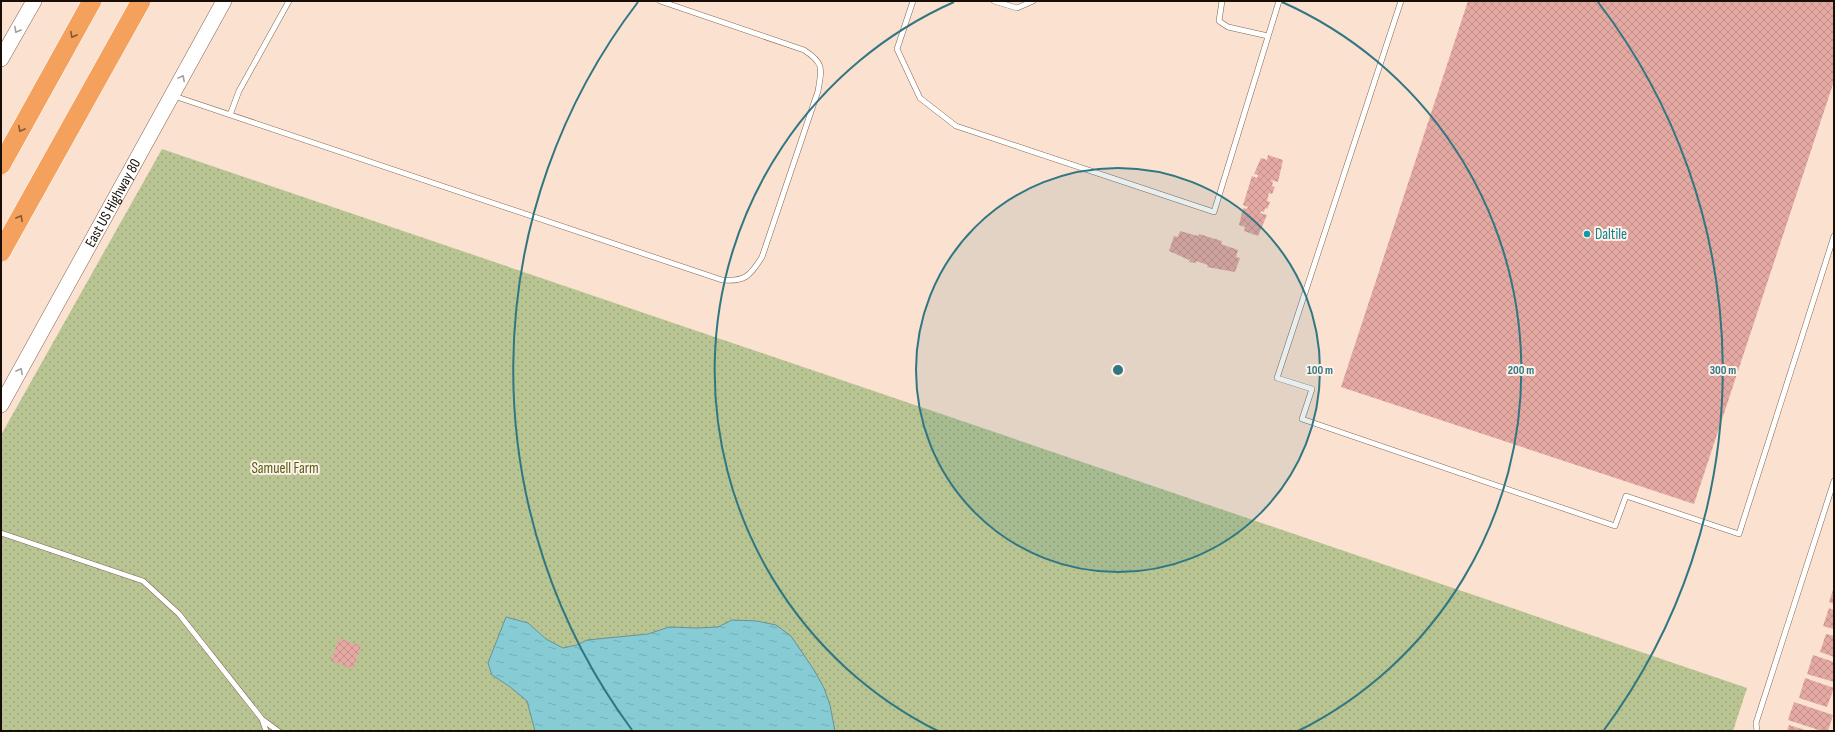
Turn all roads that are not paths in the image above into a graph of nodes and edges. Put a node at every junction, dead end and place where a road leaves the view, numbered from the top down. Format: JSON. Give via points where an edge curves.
{"nodes":[{"id":1,"x":34,"y":1,"type":"edge"},
{"id":2,"x":92,"y":1,"type":"edge"},
{"id":3,"x":141,"y":1,"type":"edge"},
{"id":4,"x":151,"y":1,"type":"edge"},
{"id":5,"x":224,"y":1,"type":"edge"},
{"id":6,"x":289,"y":1,"type":"edge"},
{"id":7,"x":660,"y":1,"type":"edge"},
{"id":8,"x":913,"y":1,"type":"edge"},
{"id":9,"x":994,"y":1,"type":"edge"},
{"id":10,"x":1033,"y":1,"type":"edge"},
{"id":11,"x":1222,"y":1,"type":"edge"},
{"id":12,"x":1279,"y":1,"type":"edge"},
{"id":13,"x":1401,"y":1,"type":"edge"},
{"id":14,"x":1268,"y":36,"type":"junction"},
{"id":15,"x":1,"y":59,"type":"edge"},
{"id":16,"x":173,"y":95,"type":"junction"},
{"id":17,"x":86,"y":100,"type":"junction"},
{"id":18,"x":230,"y":115,"type":"junction"},
{"id":19,"x":1,"y":165,"type":"edge"},
{"id":20,"x":1834,"y":236,"type":"edge"},
{"id":21,"x":1,"y":252,"type":"edge"},
{"id":22,"x":1,"y":405,"type":"edge"},
{"id":23,"x":1834,"y":481,"type":"edge"},
{"id":24,"x":1,"y":532,"type":"edge"},
{"id":25,"x":262,"y":719,"type":"junction"},
{"id":26,"x":266,"y":731,"type":"edge"},
{"id":27,"x":278,"y":731,"type":"edge"},
{"id":28,"x":1757,"y":731,"type":"edge"}],
"edges":[{"from":1,"to":15,"type":"main road","one_way":true},
{"from":2,"to":19,"type":"highway","one_way":true},
{"from":3,"to":17,"type":"highway"},
{"from":4,"to":17,"type":"highway"},
{"from":16,"to":5,"type":"main road","name":"East US Highway 80","one_way":true},
{"from":6,"to":18,"type":"lane","via":[[239,91]]},
{"from":7,"to":18,"type":"lane","via":[[804,50],[817,58],[821,72],[818,91],[762,257],[751,274],[738,281],[722,280]]},
{"from":8,"to":14,"type":"lane","via":[[898,49],[920,98],[956,126],[1214,212]]},
{"from":9,"to":10,"type":"lane","via":[[1017,8]]},
{"from":11,"to":14,"type":"lane","via":[[1219,21],[1228,27]]},
{"from":12,"to":14,"type":"lane"},
{"from":13,"to":20,"type":"lane","via":[[1277,378],[1312,388],[1302,419],[1615,526],[1626,496],[1740,534]]},
{"from":16,"to":18,"type":"lane"},
{"from":22,"to":16,"type":"main road","name":"East US Highway 80","one_way":true},
{"from":21,"to":17,"type":"highway","one_way":true},
{"from":23,"to":28,"type":"lane","via":[[1756,723]]},
{"from":24,"to":25,"type":"lane","via":[[143,582],[179,614]]},
{"from":25,"to":26,"type":"lane"},
{"from":25,"to":27,"type":"lane"}]}
